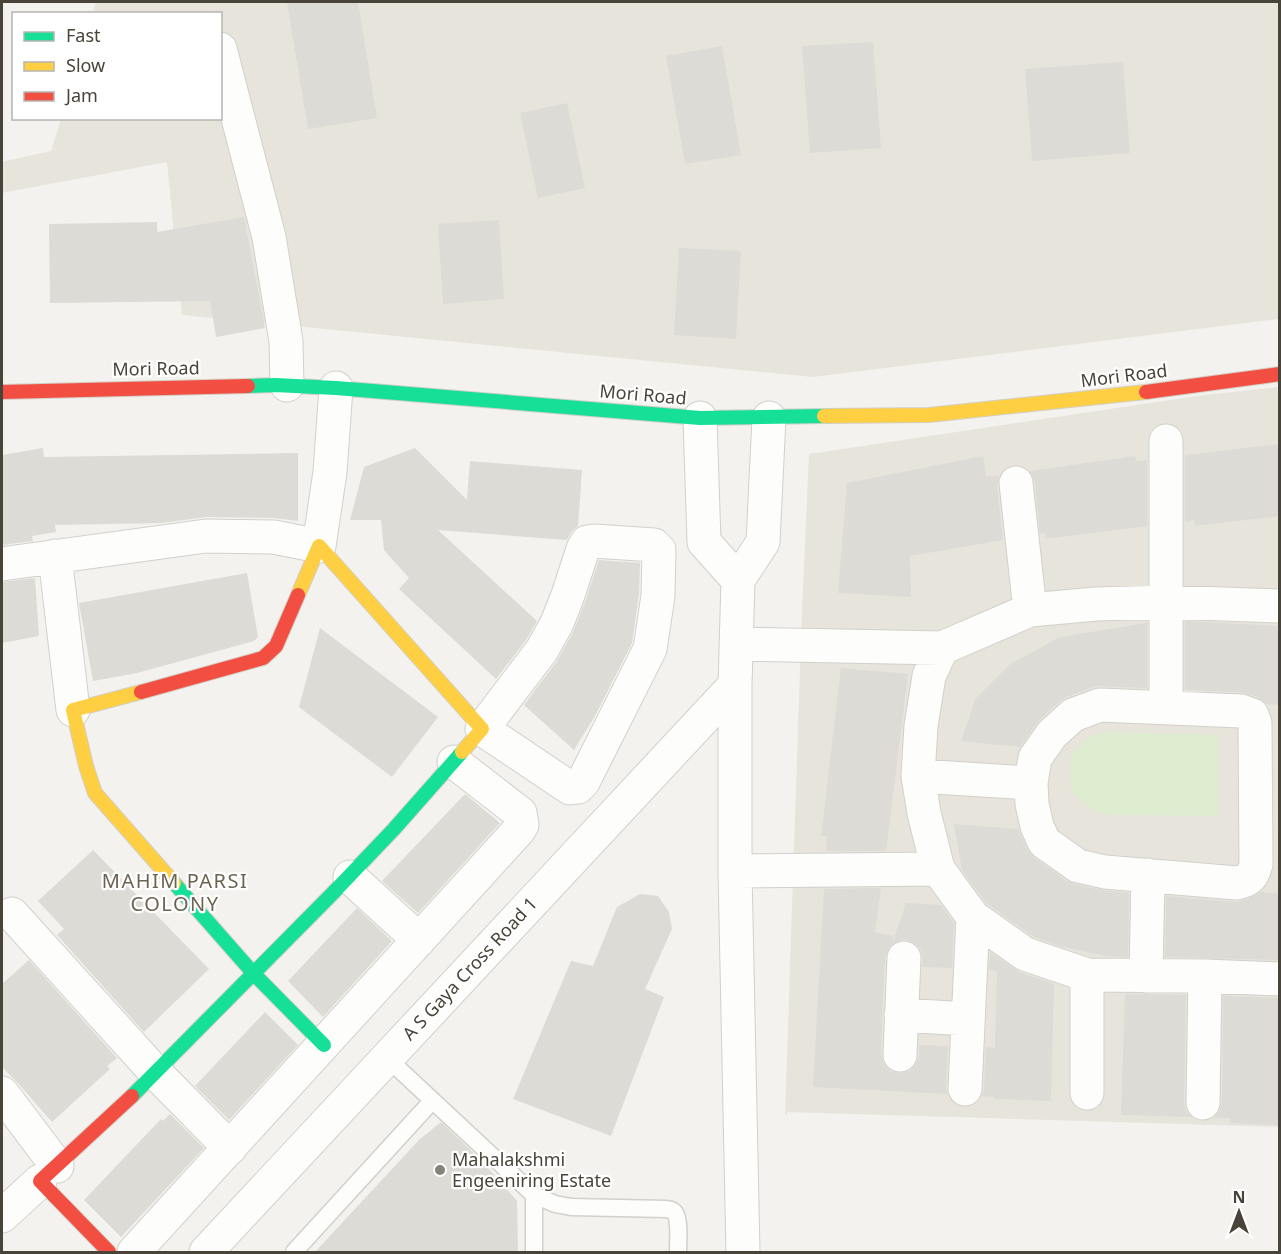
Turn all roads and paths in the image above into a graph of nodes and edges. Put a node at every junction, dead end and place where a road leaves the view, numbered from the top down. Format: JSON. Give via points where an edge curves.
{"nodes":[{"id":1,"x":222,"y":57,"type":"edge"},
{"id":2,"x":250,"y":216,"type":"dead end"},
{"id":3,"x":1280,"y":374,"type":"edge"},
{"id":4,"x":281,"y":385,"type":"junction"},
{"id":5,"x":336,"y":388,"type":"junction"},
{"id":6,"x":2,"y":392,"type":"edge"},
{"id":7,"x":700,"y":418,"type":"junction"},
{"id":8,"x":770,"y":418,"type":"junction"},
{"id":9,"x":1166,"y":441,"type":"dead end"},
{"id":10,"x":1016,"y":483,"type":"dead end"},
{"id":11,"x":319,"y":546,"type":"junction"},
{"id":12,"x":55,"y":556,"type":"junction"},
{"id":13,"x":2,"y":564,"type":"edge"},
{"id":14,"x":738,"y":580,"type":"junction"},
{"id":15,"x":1167,"y":602,"type":"junction"},
{"id":16,"x":1280,"y":606,"type":"edge"},
{"id":17,"x":1030,"y":610,"type":"junction"},
{"id":18,"x":736,"y":644,"type":"junction"},
{"id":19,"x":942,"y":648,"type":"junction"},
{"id":20,"x":735,"y":686,"type":"junction"},
{"id":21,"x":1167,"y":707,"type":"junction"},
{"id":22,"x":73,"y":710,"type":"junction"},
{"id":23,"x":482,"y":729,"type":"junction"},
{"id":24,"x":454,"y":762,"type":"junction"},
{"id":25,"x":918,"y":776,"type":"junction"},
{"id":26,"x":1031,"y":783,"type":"junction"},
{"id":27,"x":1267,"y":792,"type":"edge"},
{"id":28,"x":938,"y":869,"type":"junction"},
{"id":29,"x":735,"y":871,"type":"junction"},
{"id":30,"x":1148,"y":875,"type":"junction"},
{"id":31,"x":350,"y":877,"type":"junction"},
{"id":32,"x":973,"y":917,"type":"junction"},
{"id":33,"x":12,"y":927,"type":"edge"},
{"id":34,"x":419,"y":940,"type":"junction"},
{"id":35,"x":904,"y":958,"type":"dead end"},
{"id":36,"x":254,"y":974,"type":"junction"},
{"id":37,"x":1087,"y":975,"type":"junction"},
{"id":38,"x":1146,"y":976,"type":"junction"},
{"id":39,"x":1205,"y":976,"type":"junction"},
{"id":40,"x":1280,"y":979,"type":"edge"},
{"id":41,"x":901,"y":1015,"type":"junction"},
{"id":42,"x":968,"y":1019,"type":"junction"},
{"id":43,"x":324,"y":1045,"type":"junction"},
{"id":44,"x":900,"y":1055,"type":"dead end"},
{"id":45,"x":387,"y":1058,"type":"junction"},
{"id":46,"x":156,"y":1073,"type":"junction"},
{"id":47,"x":964,"y":1089,"type":"dead end"},
{"id":48,"x":2,"y":1093,"type":"edge"},
{"id":49,"x":1087,"y":1093,"type":"dead end"},
{"id":50,"x":432,"y":1101,"type":"junction"},
{"id":51,"x":1203,"y":1103,"type":"dead end"},
{"id":52,"x":230,"y":1148,"type":"junction"},
{"id":53,"x":48,"y":1174,"type":"junction"},
{"id":54,"x":534,"y":1195,"type":"junction"},
{"id":55,"x":2,"y":1216,"type":"edge"},
{"id":56,"x":109,"y":1252,"type":"edge"},
{"id":57,"x":134,"y":1252,"type":"edge"},
{"id":58,"x":206,"y":1252,"type":"edge"},
{"id":59,"x":294,"y":1252,"type":"edge"},
{"id":60,"x":534,"y":1252,"type":"edge"},
{"id":61,"x":678,"y":1252,"type":"edge"},
{"id":62,"x":743,"y":1252,"type":"edge"}],
"edges":[{"from":1,"to":4,"type":"street","via":[[269,237],[286,341]]},
{"from":2,"to":4,"type":"street"},
{"from":3,"to":8,"type":"street","name":"Mori Road","via":[[929,415]]},
{"from":4,"to":5,"type":"street","name":"Mori Road"},
{"from":4,"to":6,"type":"street","name":"Mori Road"},
{"from":5,"to":7,"type":"street","name":"Mori Road"},
{"from":5,"to":11,"type":"street","via":[[330,472]]},
{"from":7,"to":8,"type":"street","name":"Mori Road"},
{"from":7,"to":14,"type":"street","via":[[704,542]]},
{"from":8,"to":14,"type":"street","via":[[763,542]]},
{"from":9,"to":15,"type":"street"},
{"from":10,"to":17,"type":"street"},
{"from":11,"to":12,"type":"street","via":[[274,537],[206,536]]},
{"from":11,"to":22,"type":"street","via":[[276,646],[263,658]]},
{"from":11,"to":23,"type":"street"},
{"from":12,"to":13,"type":"street"},
{"from":12,"to":22,"type":"street"},
{"from":14,"to":18,"type":"street"},
{"from":15,"to":16,"type":"street"},
{"from":15,"to":17,"type":"street"},
{"from":15,"to":21,"type":"street"},
{"from":17,"to":19,"type":"street"},
{"from":18,"to":19,"type":"street"},
{"from":18,"to":20,"type":"street"},
{"from":19,"to":25,"type":"street","via":[[929,676]]},
{"from":20,"to":29,"type":"street"},
{"from":20,"to":45,"type":"street","name":"A S Gaya Cross Road 1"},
{"from":21,"to":26,"type":"street","via":[[1100,705],[1074,715],[1052,734],[1035,758]]},
{"from":21,"to":27,"type":"street","via":[[1252,715]]},
{"from":22,"to":36,"type":"street","via":[[95,793]]},
{"from":23,"to":23,"type":"street","via":[[542,650],[557,623],[587,542],[656,546],[658,596],[650,649],[584,782],[570,788]]},
{"from":23,"to":24,"type":"street"},
{"from":24,"to":31,"type":"street"},
{"from":24,"to":34,"type":"street","via":[[516,809],[522,825]]},
{"from":25,"to":26,"type":"street"},
{"from":25,"to":28,"type":"street"},
{"from":26,"to":30,"type":"street","via":[[1032,804],[1044,842],[1078,866]]},
{"from":27,"to":30,"type":"street","via":[[1256,864],[1246,881]]},
{"from":28,"to":29,"type":"street"},
{"from":28,"to":32,"type":"street"},
{"from":29,"to":62,"type":"street"},
{"from":30,"to":38,"type":"street"},
{"from":31,"to":34,"type":"street"},
{"from":31,"to":36,"type":"street"},
{"from":32,"to":37,"type":"street","via":[[1025,954]]},
{"from":32,"to":42,"type":"street"},
{"from":33,"to":46,"type":"street"},
{"from":34,"to":43,"type":"street"},
{"from":35,"to":41,"type":"street"},
{"from":36,"to":43,"type":"street"},
{"from":36,"to":46,"type":"street"},
{"from":37,"to":38,"type":"street"},
{"from":37,"to":49,"type":"street"},
{"from":38,"to":39,"type":"street"},
{"from":39,"to":40,"type":"street"},
{"from":39,"to":51,"type":"street"},
{"from":41,"to":42,"type":"street"},
{"from":41,"to":44,"type":"street"},
{"from":42,"to":47,"type":"street"},
{"from":43,"to":52,"type":"street"},
{"from":45,"to":50,"type":"lane"},
{"from":45,"to":58,"type":"street","name":"A S Gaya Cross Road 1"},
{"from":46,"to":52,"type":"street"},
{"from":46,"to":53,"type":"street"},
{"from":48,"to":53,"type":"street"},
{"from":50,"to":54,"type":"lane"},
{"from":50,"to":59,"type":"lane"},
{"from":52,"to":57,"type":"street"},
{"from":53,"to":55,"type":"street"},
{"from":53,"to":56,"type":"street"},
{"from":54,"to":60,"type":"lane"},
{"from":54,"to":61,"type":"lane","via":[[571,1207],[673,1210],[678,1223]]}]}
